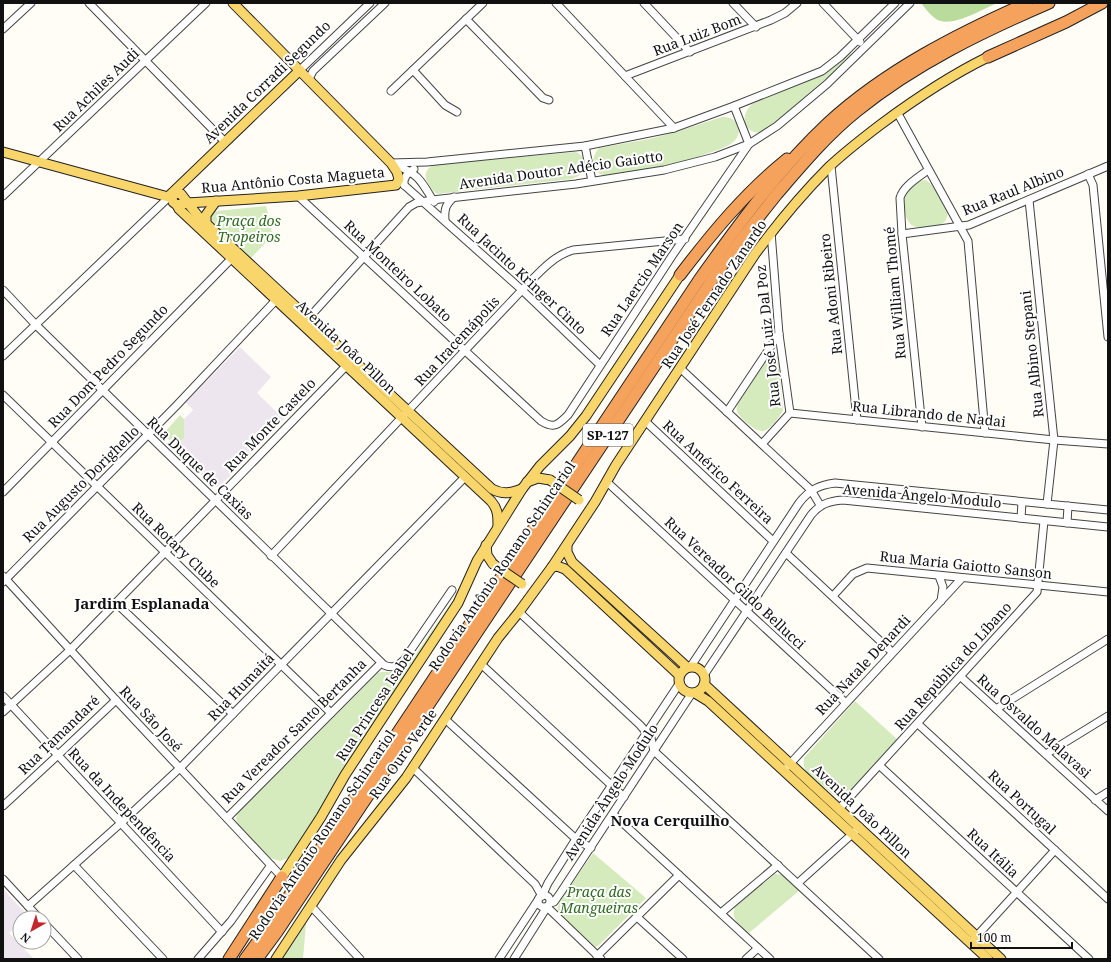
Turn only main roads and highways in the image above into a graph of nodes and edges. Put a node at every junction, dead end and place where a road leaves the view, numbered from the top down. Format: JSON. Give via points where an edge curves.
{"nodes":[{"id":1,"x":233,"y":3,"type":"edge"},
{"id":2,"x":1027,"y":3,"type":"edge"},
{"id":3,"x":1049,"y":3,"type":"edge"},
{"id":4,"x":1102,"y":3,"type":"edge"},
{"id":5,"x":988,"y":58,"type":"joint"},
{"id":6,"x":300,"y":70,"type":"junction"},
{"id":7,"x":291,"y":79,"type":"junction"},
{"id":8,"x":309,"y":80,"type":"junction"},
{"id":9,"x":812,"y":139,"type":"junction"},
{"id":10,"x":3,"y":152,"type":"edge"},
{"id":11,"x":178,"y":199,"type":"junction"},
{"id":12,"x":216,"y":201,"type":"junction"},
{"id":13,"x":206,"y":224,"type":"junction"},
{"id":14,"x":680,"y":275,"type":"joint"},
{"id":15,"x":305,"y":322,"type":"junction"},
{"id":16,"x":349,"y":363,"type":"junction"},
{"id":17,"x":525,"y":486,"type":"junction"},
{"id":18,"x":586,"y":516,"type":"junction"},
{"id":19,"x":498,"y":526,"type":"junction"},
{"id":20,"x":567,"y":544,"type":"junction"},
{"id":21,"x":486,"y":545,"type":"junction"},
{"id":22,"x":552,"y":567,"type":"junction"},
{"id":23,"x":540,"y":584,"type":"junction"},
{"id":24,"x":689,"y":667,"type":"junction"},
{"id":25,"x":679,"y":679,"type":"junction"},
{"id":26,"x":704,"y":680,"type":"junction"},
{"id":27,"x":693,"y":693,"type":"junction"},
{"id":28,"x":282,"y":877,"type":"joint"},
{"id":29,"x":973,"y":939,"type":"junction"},
{"id":30,"x":992,"y":958,"type":"edge"},
{"id":31,"x":229,"y":959,"type":"edge"},
{"id":32,"x":245,"y":959,"type":"edge"},
{"id":33,"x":256,"y":959,"type":"edge"},
{"id":34,"x":276,"y":959,"type":"edge"}],
"edges":[{"from":1,"to":6,"type":"main road"},
{"from":2,"to":9,"type":"highway","name":"Rodovia Antônio Romano Schincariol","number":"SP-127","via":[[956,36],[910,63],[851,103]]},
{"from":3,"to":33,"type":"highway","name":"Rodovia Antônio Romano Schincariol","number":"SP-127","via":[[960,44],[882,92],[835,131],[782,189],[729,254],[277,932]]},
{"from":4,"to":5,"type":"highway"},
{"from":5,"to":18,"type":"main road","name":"Rua José Fernado Zanardo","via":[[923,93],[861,139],[830,166],[772,232],[616,465]]},
{"from":6,"to":7,"type":"main road","name":"Avenida Corradi Segundo"},
{"from":6,"to":8,"type":"main road"},
{"from":7,"to":8,"type":"main road"},
{"from":7,"to":11,"type":"main road","name":"Avenida Corradi Segundo","via":[[225,142]]},
{"from":8,"to":12,"type":"main road","name":"Rua Antônio Costa Magueta","via":[[391,163],[399,176],[400,185],[298,196]]},
{"from":9,"to":14,"type":"highway","via":[[769,173],[739,203]]},
{"from":9,"to":32,"type":"highway","name":"Rodovia Antônio Romano Schincariol","number":"SP-127","via":[[744,218],[699,280],[313,861]]},
{"from":10,"to":11,"type":"main road","name":"Rua Antônio Costa Magueta"},
{"from":11,"to":12,"type":"main road","name":"Rua Antônio Costa Magueta"},
{"from":11,"to":13,"type":"main road","name":"Avenida João Pillon"},
{"from":11,"to":15,"type":"main road","name":"Avenida João Pillon","via":[[231,259],[276,300]]},
{"from":12,"to":13,"type":"main road","via":[[206,215]]},
{"from":13,"to":15,"type":"main road","name":"Avenida João Pillon"},
{"from":14,"to":17,"type":"main road","via":[[586,416]]},
{"from":15,"to":16,"type":"main road","name":"Avenida João Pillon"},
{"from":16,"to":17,"type":"main road","name":"Avenida João Pillon","via":[[409,411],[492,489],[504,494]]},
{"from":16,"to":19,"type":"main road","name":"Avenida João Pillon","via":[[402,418],[495,506]]},
{"from":17,"to":18,"type":"main road","bridge":true,"via":[[538,478],[550,480],[578,500],[584,507]]},
{"from":17,"to":19,"type":"main road"},
{"from":18,"to":20,"type":"main road","name":"Rua José Fernado Zanardo"},
{"from":19,"to":21,"type":"main road"},
{"from":20,"to":22,"type":"main road","name":"Rua José Fernado Zanardo"},
{"from":20,"to":24,"type":"main road","via":[[572,562]]},
{"from":21,"to":23,"type":"main road","bridge":true,"via":[[487,555],[493,564],[522,584]]},
{"from":21,"to":28,"type":"main road","name":"Rua Princesa Isabel","via":[[476,561],[458,603],[345,775]]},
{"from":22,"to":23,"type":"main road","name":"Rua Ouro Verde"},
{"from":22,"to":25,"type":"main road","via":[[565,569]]},
{"from":23,"to":34,"type":"main road","name":"Rua Ouro Verde","via":[[498,638],[413,768],[341,860]]},
{"from":24,"to":25,"type":"main road","via":[[682,670]]},
{"from":24,"to":26,"type":"main road","via":[[700,669]]},
{"from":25,"to":27,"type":"main road","via":[[685,691]]},
{"from":26,"to":27,"type":"main road","via":[[701,690]]},
{"from":26,"to":29,"type":"main road","name":"Avenida João Pillon"},
{"from":27,"to":29,"type":"main road","name":"Avenida João Pillon","via":[[708,701],[852,834]]},
{"from":28,"to":31,"type":"highway"},
{"from":29,"to":30,"type":"main road","name":"Avenida João Pillon"}]}
